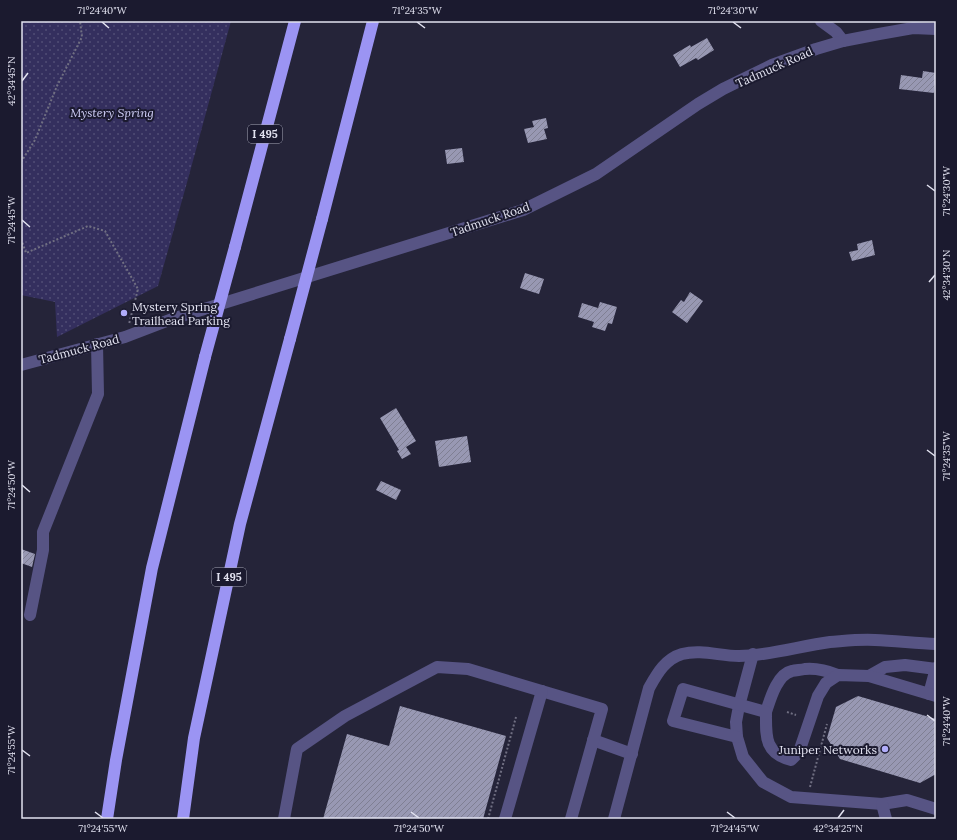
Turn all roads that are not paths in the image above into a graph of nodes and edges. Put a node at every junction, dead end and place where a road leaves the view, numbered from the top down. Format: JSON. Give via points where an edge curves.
{"nodes":[{"id":1,"x":295,"y":21,"type":"edge"},
{"id":2,"x":374,"y":21,"type":"edge"},
{"id":3,"x":822,"y":21,"type":"edge"},
{"id":4,"x":936,"y":29,"type":"edge"},
{"id":5,"x":843,"y":41,"type":"junction"},
{"id":6,"x":97,"y":344,"type":"junction"},
{"id":7,"x":21,"y":365,"type":"edge"},
{"id":8,"x":30,"y":615,"type":"dead end"},
{"id":9,"x":936,"y":644,"type":"edge"},
{"id":10,"x":753,"y":654,"type":"junction"},
{"id":11,"x":936,"y":669,"type":"edge"},
{"id":12,"x":838,"y":675,"type":"junction"},
{"id":13,"x":869,"y":676,"type":"junction"},
{"id":14,"x":542,"y":691,"type":"junction"},
{"id":15,"x":933,"y":695,"type":"edge"},
{"id":16,"x":739,"y":706,"type":"junction"},
{"id":17,"x":766,"y":712,"type":"junction"},
{"id":18,"x":736,"y":737,"type":"junction"},
{"id":19,"x":593,"y":740,"type":"junction"},
{"id":20,"x":632,"y":754,"type":"junction"},
{"id":21,"x":882,"y":804,"type":"junction"},
{"id":22,"x":936,"y":809,"type":"edge"},
{"id":23,"x":107,"y":819,"type":"edge"},
{"id":24,"x":182,"y":819,"type":"edge"},
{"id":25,"x":284,"y":819,"type":"edge"},
{"id":26,"x":505,"y":819,"type":"edge"},
{"id":27,"x":571,"y":819,"type":"edge"},
{"id":28,"x":614,"y":819,"type":"edge"},
{"id":29,"x":886,"y":819,"type":"edge"}],
"edges":[{"from":1,"to":23,"type":"highway","number":"I 495","bridge":true,"via":[[205,357],[152,568]]},
{"from":2,"to":24,"type":"highway","number":"I 495","bridge":true,"via":[[240,524],[194,738]]},
{"from":3,"to":5,"type":"street"},
{"from":4,"to":5,"type":"street","name":"Tadmuck Road","via":[[913,28]]},
{"from":5,"to":6,"type":"street","name":"Tadmuck Road","via":[[816,48],[772,65],[723,90],[698,104],[596,174],[524,210]]},
{"from":6,"to":7,"type":"street","name":"Tadmuck Road"},
{"from":6,"to":8,"type":"street","via":[[98,394],[43,532],[43,550]]},
{"from":9,"to":10,"type":"street","via":[[852,641]]},
{"from":10,"to":16,"type":"street"},
{"from":10,"to":20,"type":"street","via":[[739,656],[698,651],[667,662],[649,688]]},
{"from":11,"to":13,"type":"street","via":[[905,665],[885,667]]},
{"from":11,"to":15,"type":"street"},
{"from":12,"to":13,"type":"street"},
{"from":12,"to":17,"type":"street","via":[[808,669],[790,671],[779,680]]},
{"from":12,"to":17,"type":"street","via":[[826,683],[818,696],[800,752],[791,760],[780,757],[772,749],[766,735]]},
{"from":13,"to":15,"type":"street"},
{"from":14,"to":19,"type":"street","via":[[602,709]]},
{"from":14,"to":25,"type":"street","via":[[468,669],[437,667],[345,716],[297,750]]},
{"from":14,"to":26,"type":"street"},
{"from":16,"to":17,"type":"street"},
{"from":16,"to":18,"type":"street"},
{"from":16,"to":18,"type":"street","via":[[683,689],[673,721]]},
{"from":18,"to":21,"type":"street","via":[[743,757],[763,782],[791,797]]},
{"from":19,"to":20,"type":"street"},
{"from":19,"to":27,"type":"street"},
{"from":20,"to":28,"type":"street"},
{"from":21,"to":22,"type":"street","via":[[908,800]]},
{"from":21,"to":29,"type":"street"}]}
